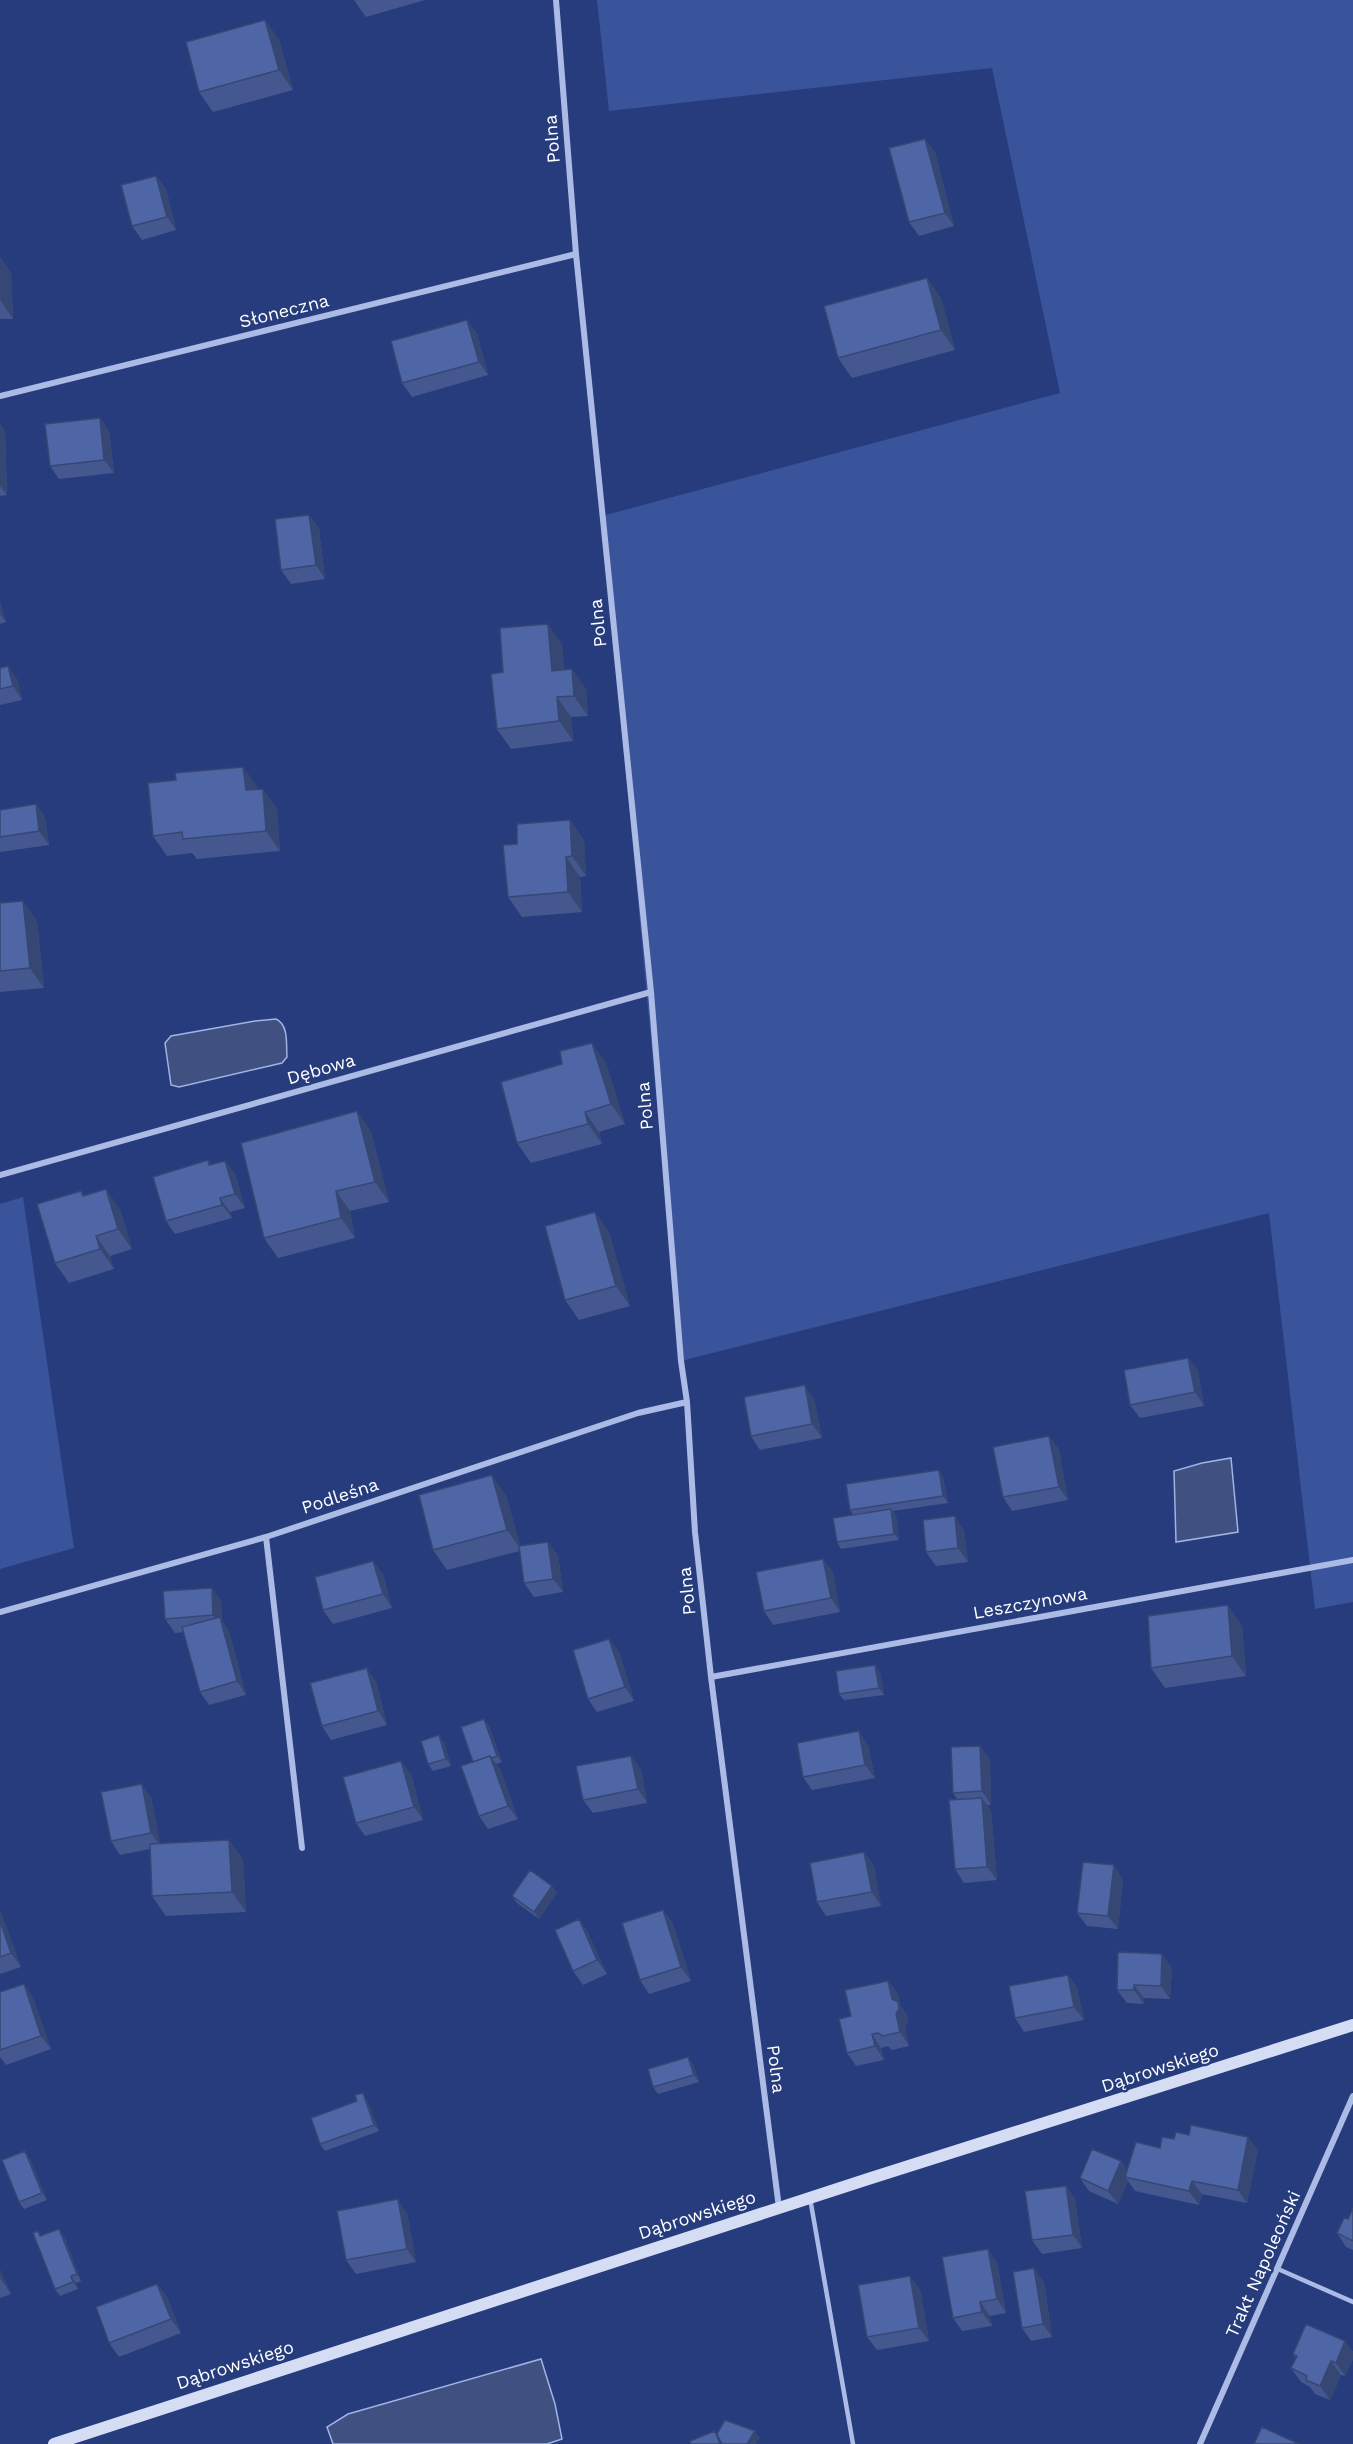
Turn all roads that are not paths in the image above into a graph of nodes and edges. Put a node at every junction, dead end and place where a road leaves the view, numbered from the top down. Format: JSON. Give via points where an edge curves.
{"nodes":[{"id":1,"x":556,"y":0,"type":"edge"},
{"id":2,"x":576,"y":254,"type":"junction"},
{"id":3,"x":0,"y":396,"type":"edge"},
{"id":4,"x":651,"y":992,"type":"junction"},
{"id":5,"x":0,"y":1174,"type":"edge"},
{"id":6,"x":687,"y":1402,"type":"junction"},
{"id":7,"x":266,"y":1537,"type":"junction"},
{"id":8,"x":1353,"y":1560,"type":"edge"},
{"id":9,"x":0,"y":1612,"type":"edge"},
{"id":10,"x":711,"y":1677,"type":"junction"},
{"id":11,"x":302,"y":1848,"type":"dead end"},
{"id":12,"x":1353,"y":2025,"type":"edge"},
{"id":13,"x":1353,"y":2096,"type":"edge"},
{"id":14,"x":810,"y":2198,"type":"junction"},
{"id":15,"x":779,"y":2208,"type":"junction"},
{"id":16,"x":1278,"y":2269,"type":"junction"},
{"id":17,"x":1353,"y":2302,"type":"edge"},
{"id":18,"x":54,"y":2444,"type":"edge"},
{"id":19,"x":853,"y":2444,"type":"edge"},
{"id":20,"x":1200,"y":2444,"type":"edge"}],
"edges":[{"from":1,"to":2,"type":"street","name":"Polna"},
{"from":2,"to":3,"type":"street","name":"Słoneczna"},
{"from":2,"to":4,"type":"street","name":"Polna"},
{"from":4,"to":5,"type":"street","name":"Dębowa"},
{"from":4,"to":6,"type":"street","name":"Polna"},
{"from":6,"to":7,"type":"street","name":"Podleśna","via":[[638,1413]]},
{"from":6,"to":10,"type":"street","name":"Polna","via":[[695,1532]]},
{"from":7,"to":9,"type":"street","name":"Podleśna"},
{"from":7,"to":11,"type":"street"},
{"from":8,"to":10,"type":"street","name":"Leszczynowa"},
{"from":10,"to":15,"type":"street","name":"Polna"},
{"from":12,"to":14,"type":"street","name":"Dąbrowskiego"},
{"from":13,"to":16,"type":"street","name":"Trakt Napoleoński"},
{"from":14,"to":15,"type":"street","name":"Dąbrowskiego"},
{"from":14,"to":19,"type":"lane"},
{"from":15,"to":18,"type":"street","name":"Dąbrowskiego"},
{"from":16,"to":17,"type":"lane"},
{"from":16,"to":20,"type":"street","name":"Trakt Napoleoński"}]}
